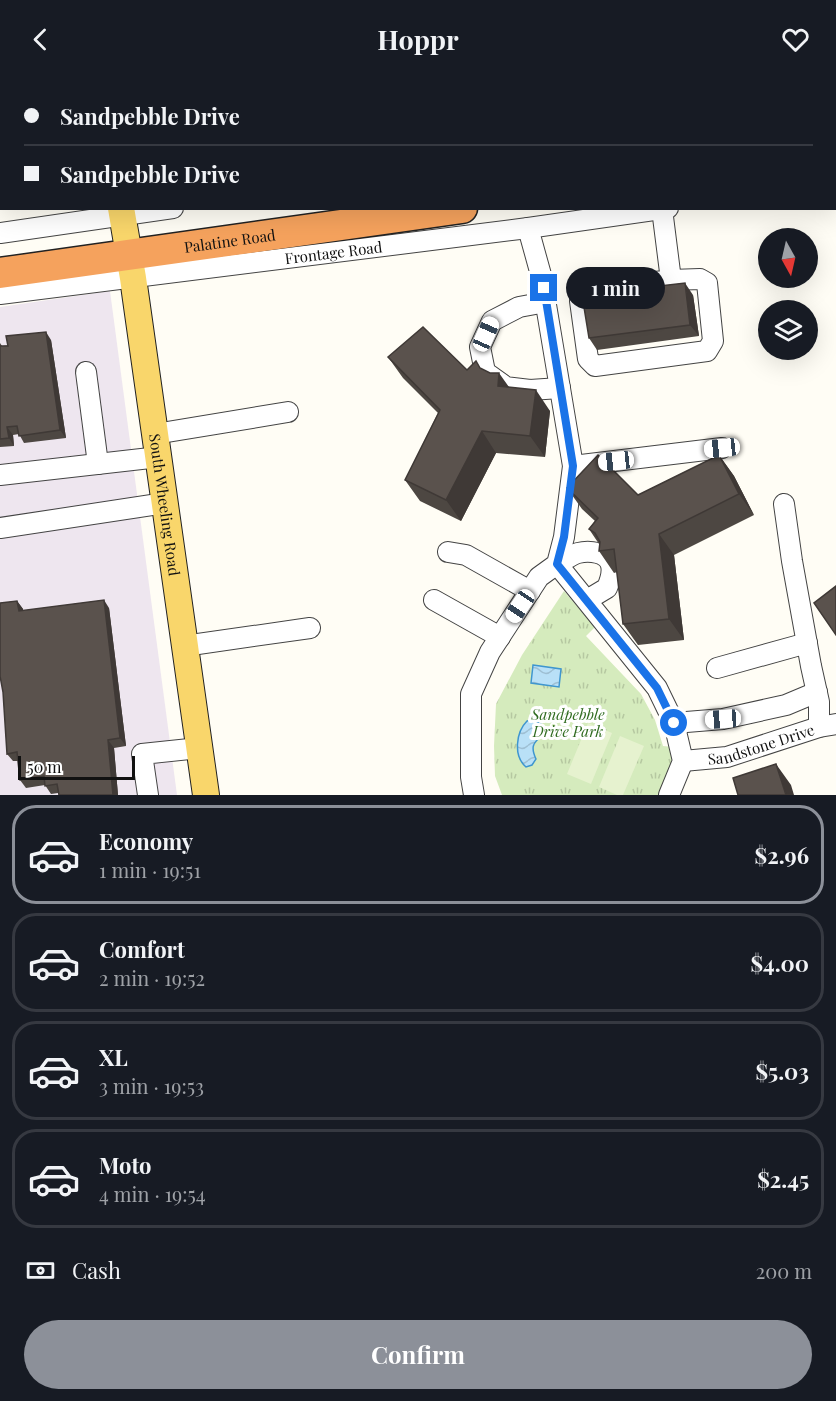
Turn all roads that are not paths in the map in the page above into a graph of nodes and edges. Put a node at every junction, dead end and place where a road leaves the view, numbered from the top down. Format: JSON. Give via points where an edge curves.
{"nodes":[{"id":1,"x":170,"y":210,"type":"edge"},
{"id":2,"x":321,"y":210,"type":"edge"},
{"id":3,"x":441,"y":210,"type":"edge"},
{"id":4,"x":655,"y":210,"type":"edge"},
{"id":5,"x":662,"y":210,"type":"edge"},
{"id":6,"x":528,"y":228,"type":"junction"},
{"id":7,"x":0,"y":233,"type":"edge"},
{"id":8,"x":126,"y":240,"type":"edge"},
{"id":9,"x":0,"y":257,"type":"edge"},
{"id":10,"x":0,"y":273,"type":"edge"},
{"id":11,"x":671,"y":280,"type":"junction"},
{"id":12,"x":0,"y":294,"type":"edge"},
{"id":13,"x":546,"y":302,"type":"junction"},
{"id":14,"x":86,"y":372,"type":"dead end"},
{"id":15,"x":560,"y":388,"type":"junction"},
{"id":16,"x":288,"y":412,"type":"dead end"},
{"id":17,"x":157,"y":446,"type":"junction"},
{"id":18,"x":722,"y":448,"type":"dead end"},
{"id":19,"x":98,"y":464,"type":"junction"},
{"id":20,"x":573,"y":466,"type":"junction"},
{"id":21,"x":0,"y":475,"type":"edge"},
{"id":22,"x":165,"y":503,"type":"junction"},
{"id":23,"x":784,"y":504,"type":"dead end"},
{"id":24,"x":0,"y":528,"type":"edge"},
{"id":25,"x":448,"y":552,"type":"dead end"},
{"id":26,"x":557,"y":564,"type":"junction"},
{"id":27,"x":530,"y":591,"type":"junction"},
{"id":28,"x":434,"y":600,"type":"dead end"},
{"id":29,"x":587,"y":600,"type":"junction"},
{"id":30,"x":310,"y":628,"type":"dead end"},
{"id":31,"x":500,"y":637,"type":"junction"},
{"id":32,"x":807,"y":643,"type":"junction"},
{"id":33,"x":184,"y":646,"type":"junction"},
{"id":34,"x":717,"y":668,"type":"dead end"},
{"id":35,"x":817,"y":692,"type":"junction"},
{"id":36,"x":674,"y":723,"type":"junction"},
{"id":37,"x":827,"y":726,"type":"edge"},
{"id":38,"x":199,"y":748,"type":"junction"},
{"id":39,"x":683,"y":761,"type":"junction"},
{"id":40,"x":148,"y":795,"type":"edge"},
{"id":41,"x":206,"y":795,"type":"edge"},
{"id":42,"x":474,"y":795,"type":"edge"},
{"id":43,"x":669,"y":795,"type":"edge"}],
"edges":[{"from":1,"to":8,"type":"street","name":"Frontage Road"},
{"from":2,"to":8,"type":"highway","name":"Palatine Road"},
{"from":3,"to":8,"type":"highway","name":"Palatine Road"},
{"from":4,"to":6,"type":"street","name":"Frontage Road"},
{"from":5,"to":11,"type":"street"},
{"from":6,"to":8,"type":"street","name":"Frontage Road"},
{"from":6,"to":13,"type":"street"},
{"from":7,"to":8,"type":"street","name":"Frontage Road"},
{"from":8,"to":9,"type":"highway","name":"Palatine Road"},
{"from":8,"to":10,"type":"highway","name":"Palatine Road"},
{"from":8,"to":12,"type":"street","name":"Frontage Road"},
{"from":8,"to":17,"type":"main road","name":"South Wheeling Road"},
{"from":11,"to":11,"type":"street","via":[[589,291],[580,302],[588,359],[595,366],[707,351],[713,341],[707,283],[700,279]]},
{"from":13,"to":15,"type":"street"},
{"from":13,"to":15,"type":"street","via":[[519,307],[492,321],[480,347],[485,372],[506,387]]},
{"from":14,"to":19,"type":"street"},
{"from":15,"to":20,"type":"street"},
{"from":16,"to":17,"type":"street"},
{"from":17,"to":19,"type":"street"},
{"from":17,"to":22,"type":"main road","name":"South Wheeling Road"},
{"from":18,"to":20,"type":"street"},
{"from":19,"to":21,"type":"street"},
{"from":20,"to":26,"type":"street"},
{"from":22,"to":24,"type":"street"},
{"from":22,"to":33,"type":"main road","name":"South Wheeling Road"},
{"from":23,"to":32,"type":"street"},
{"from":25,"to":27,"type":"street","via":[[466,555]]},
{"from":26,"to":27,"type":"street","via":[[539,577]]},
{"from":26,"to":29,"type":"street"},
{"from":26,"to":29,"type":"street","via":[[578,553],[595,551],[609,560],[611,578],[607,588]]},
{"from":27,"to":31,"type":"street"},
{"from":28,"to":31,"type":"street"},
{"from":29,"to":36,"type":"street","via":[[657,688]]},
{"from":30,"to":33,"type":"street"},
{"from":31,"to":42,"type":"street","via":[[471,694]]},
{"from":32,"to":34,"type":"street"},
{"from":32,"to":35,"type":"street"},
{"from":33,"to":38,"type":"main road","name":"South Wheeling Road"},
{"from":35,"to":36,"type":"street","via":[[786,705],[723,719]]},
{"from":35,"to":37,"type":"street"},
{"from":36,"to":39,"type":"street"},
{"from":37,"to":39,"type":"street","name":"Sandstone Drive","via":[[727,757]]},
{"from":38,"to":40,"type":"street","via":[[142,754]]},
{"from":38,"to":41,"type":"main road","name":"South Wheeling Road"},
{"from":39,"to":43,"type":"street"}]}
